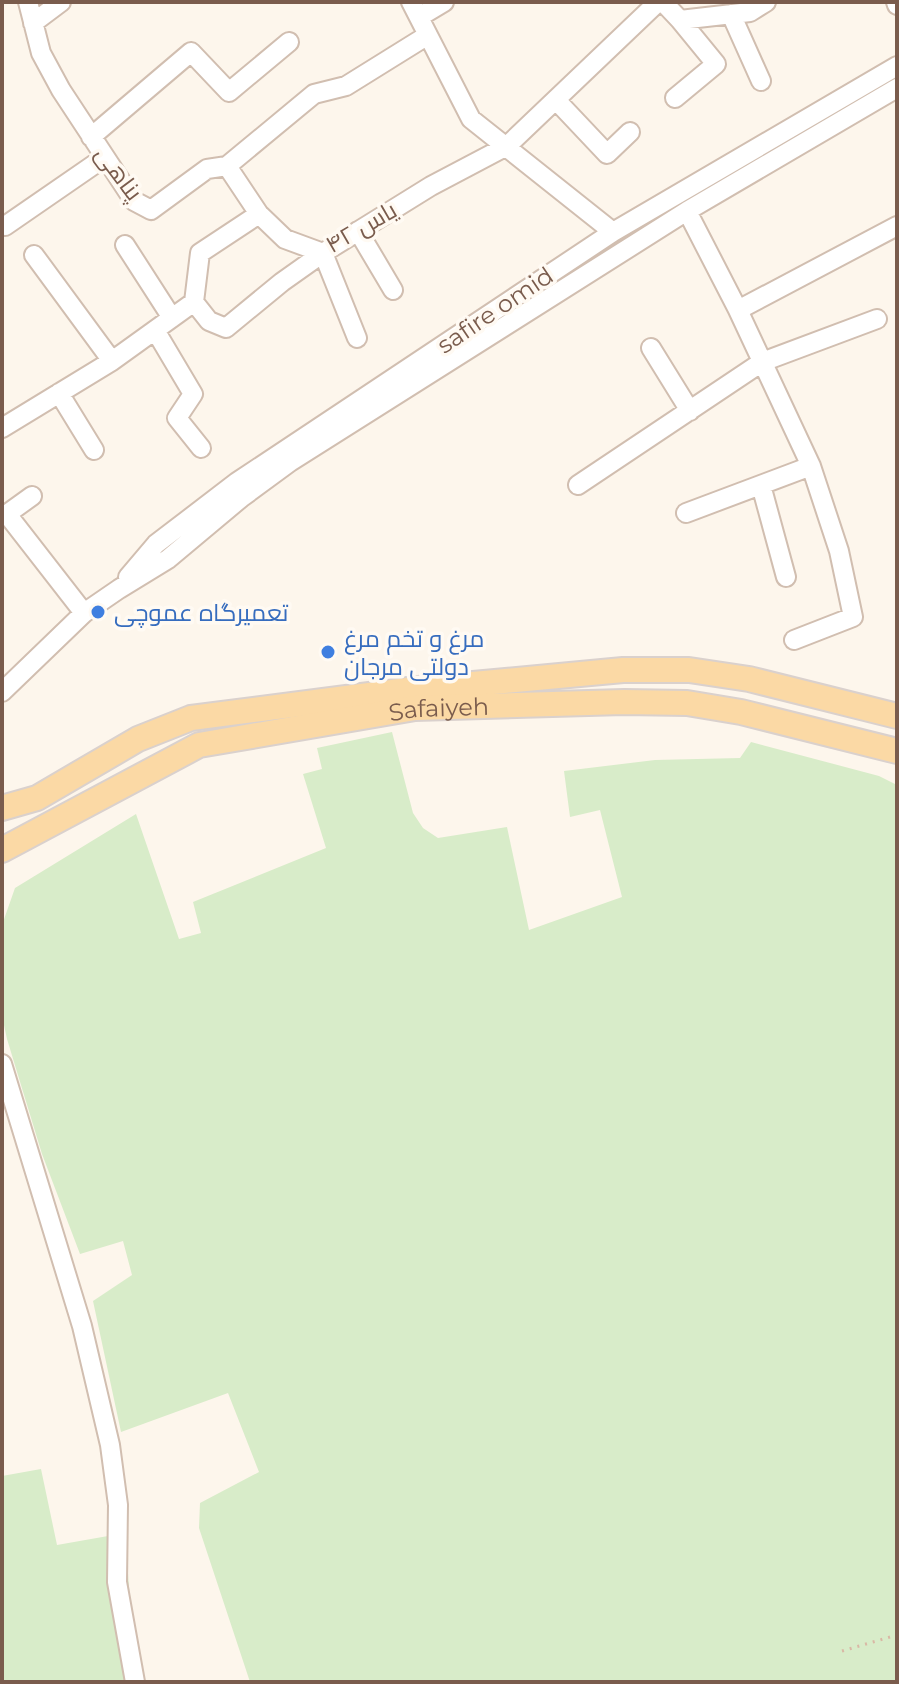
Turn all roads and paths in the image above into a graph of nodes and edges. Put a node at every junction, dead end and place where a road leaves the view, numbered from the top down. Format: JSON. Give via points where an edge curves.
{"nodes":[{"id":1,"x":28,"y":2,"type":"edge"},
{"id":2,"x":61,"y":2,"type":"edge"},
{"id":3,"x":444,"y":2,"type":"edge"},
{"id":4,"x":660,"y":2,"type":"edge"},
{"id":5,"x":766,"y":2,"type":"edge"},
{"id":6,"x":415,"y":10,"type":"edge"},
{"id":7,"x":731,"y":14,"type":"junction"},
{"id":8,"x":680,"y":20,"type":"junction"},
{"id":9,"x":33,"y":23,"type":"junction"},
{"id":10,"x":428,"y":35,"type":"junction"},
{"id":11,"x":289,"y":42,"type":"dead end"},
{"id":12,"x":897,"y":66,"type":"edge"},
{"id":13,"x":761,"y":81,"type":"dead end"},
{"id":14,"x":882,"y":94,"type":"edge"},
{"id":15,"x":675,"y":98,"type":"dead end"},
{"id":16,"x":556,"y":100,"type":"junction"},
{"id":17,"x":630,"y":132,"type":"dead end"},
{"id":18,"x":91,"y":137,"type":"junction"},
{"id":19,"x":507,"y":146,"type":"junction"},
{"id":20,"x":105,"y":157,"type":"junction"},
{"id":21,"x":227,"y":166,"type":"junction"},
{"id":22,"x":687,"y":211,"type":"junction"},
{"id":23,"x":259,"y":214,"type":"junction"},
{"id":24,"x":5,"y":226,"type":"dead end"},
{"id":25,"x":897,"y":226,"type":"edge"},
{"id":26,"x":358,"y":231,"type":"junction"},
{"id":27,"x":613,"y":232,"type":"junction"},
{"id":28,"x":125,"y":245,"type":"dead end"},
{"id":29,"x":323,"y":253,"type":"junction"},
{"id":30,"x":34,"y":255,"type":"dead end"},
{"id":31,"x":393,"y":290,"type":"dead end"},
{"id":32,"x":194,"y":302,"type":"junction"},
{"id":33,"x":738,"y":310,"type":"junction"},
{"id":34,"x":172,"y":318,"type":"junction"},
{"id":35,"x":877,"y":319,"type":"dead end"},
{"id":36,"x":155,"y":330,"type":"junction"},
{"id":37,"x":357,"y":338,"type":"dead end"},
{"id":38,"x":651,"y":348,"type":"dead end"},
{"id":39,"x":112,"y":361,"type":"junction"},
{"id":40,"x":762,"y":362,"type":"junction"},
{"id":41,"x":59,"y":393,"type":"junction"},
{"id":42,"x":690,"y":411,"type":"junction"},
{"id":43,"x":2,"y":428,"type":"edge"},
{"id":44,"x":201,"y":448,"type":"dead end"},
{"id":45,"x":94,"y":450,"type":"dead end"},
{"id":46,"x":811,"y":466,"type":"junction"},
{"id":47,"x":578,"y":485,"type":"dead end"},
{"id":48,"x":761,"y":485,"type":"junction"},
{"id":49,"x":32,"y":496,"type":"dead end"},
{"id":50,"x":686,"y":513,"type":"dead end"},
{"id":51,"x":5,"y":516,"type":"edge"},
{"id":52,"x":786,"y":577,"type":"dead end"},
{"id":53,"x":119,"y":589,"type":"junction"},
{"id":54,"x":84,"y":613,"type":"junction"},
{"id":55,"x":794,"y":640,"type":"dead end"},
{"id":56,"x":2,"y":692,"type":"edge"},
{"id":57,"x":897,"y":716,"type":"edge"},
{"id":58,"x":897,"y":751,"type":"edge"},
{"id":59,"x":2,"y":808,"type":"edge"},
{"id":60,"x":2,"y":850,"type":"edge"},
{"id":61,"x":2,"y":1064,"type":"edge"},
{"id":62,"x":897,"y":1635,"type":"edge"},
{"id":63,"x":842,"y":1651,"type":"dead end"},
{"id":64,"x":135,"y":1682,"type":"edge"}],
"edges":[{"from":1,"to":9,"type":"street","name":"پناهی"},
{"from":2,"to":9,"type":"street"},
{"from":3,"to":6,"type":"street"},
{"from":4,"to":8,"type":"street"},
{"from":4,"to":16,"type":"street","name":"یاس ۴۲"},
{"from":5,"to":7,"type":"street","via":[[750,12]]},
{"from":6,"to":10,"type":"street"},
{"from":7,"to":8,"type":"street"},
{"from":7,"to":13,"type":"street"},
{"from":8,"to":15,"type":"street","via":[[716,64]]},
{"from":9,"to":18,"type":"street","name":"پناهی","via":[[41,53]]},
{"from":10,"to":19,"type":"street","via":[[471,119]]},
{"from":10,"to":21,"type":"street","via":[[346,86],[314,94]]},
{"from":11,"to":18,"type":"street","via":[[229,92],[191,52]]},
{"from":12,"to":14,"type":"street","name":"safire omid"},
{"from":14,"to":22,"type":"street","name":"safire omid"},
{"from":14,"to":27,"type":"street","name":"safire omid"},
{"from":16,"to":17,"type":"street","via":[[607,154]]},
{"from":16,"to":19,"type":"street","name":"یاس ۴۲"},
{"from":18,"to":20,"type":"street","name":"پناهی"},
{"from":19,"to":26,"type":"street","name":"یاس ۴۲"},
{"from":19,"to":27,"type":"street"},
{"from":20,"to":21,"type":"street","name":"پناهی","via":[[134,201],[151,210],[207,169]]},
{"from":20,"to":24,"type":"street"},
{"from":21,"to":23,"type":"street"},
{"from":22,"to":33,"type":"street"},
{"from":22,"to":53,"type":"street","name":"safire omid","via":[[290,462],[168,559]]},
{"from":23,"to":29,"type":"street","name":"یاس ۴۲","via":[[285,239]]},
{"from":23,"to":32,"type":"street","via":[[200,253]]},
{"from":25,"to":33,"type":"street"},
{"from":26,"to":29,"type":"street","name":"یاس ۴۲"},
{"from":26,"to":31,"type":"street"},
{"from":27,"to":53,"type":"street","name":"safire omid","via":[[237,482],[156,544]]},
{"from":28,"to":34,"type":"street"},
{"from":29,"to":32,"type":"street","via":[[226,328],[209,321]]},
{"from":29,"to":37,"type":"street"},
{"from":30,"to":39,"type":"street"},
{"from":32,"to":34,"type":"street"},
{"from":33,"to":40,"type":"street"},
{"from":34,"to":36,"type":"street"},
{"from":35,"to":40,"type":"street"},
{"from":36,"to":39,"type":"street"},
{"from":36,"to":44,"type":"street","via":[[193,394],[177,418]]},
{"from":38,"to":42,"type":"street"},
{"from":39,"to":41,"type":"street"},
{"from":40,"to":42,"type":"street"},
{"from":40,"to":46,"type":"street"},
{"from":41,"to":43,"type":"street"},
{"from":41,"to":45,"type":"street"},
{"from":42,"to":47,"type":"street"},
{"from":46,"to":48,"type":"street"},
{"from":46,"to":55,"type":"street","via":[[839,551],[853,617]]},
{"from":48,"to":50,"type":"street"},
{"from":48,"to":52,"type":"street"},
{"from":49,"to":51,"type":"street"},
{"from":51,"to":54,"type":"street"},
{"from":53,"to":54,"type":"street","name":"safire omid"},
{"from":54,"to":56,"type":"street","name":"safire omid"},
{"from":57,"to":59,"type":"main road","name":"Safaiyeh","via":[[749,679],[689,670],[623,670],[408,690],[191,718],[138,739],[37,798]]},
{"from":58,"to":60,"type":"main road","name":"Safaiyeh","via":[[687,703],[415,708],[199,745]]},
{"from":61,"to":64,"type":"street","via":[[82,1326],[110,1445],[118,1505],[117,1582]]},
{"from":62,"to":63,"type":"path"}]}
